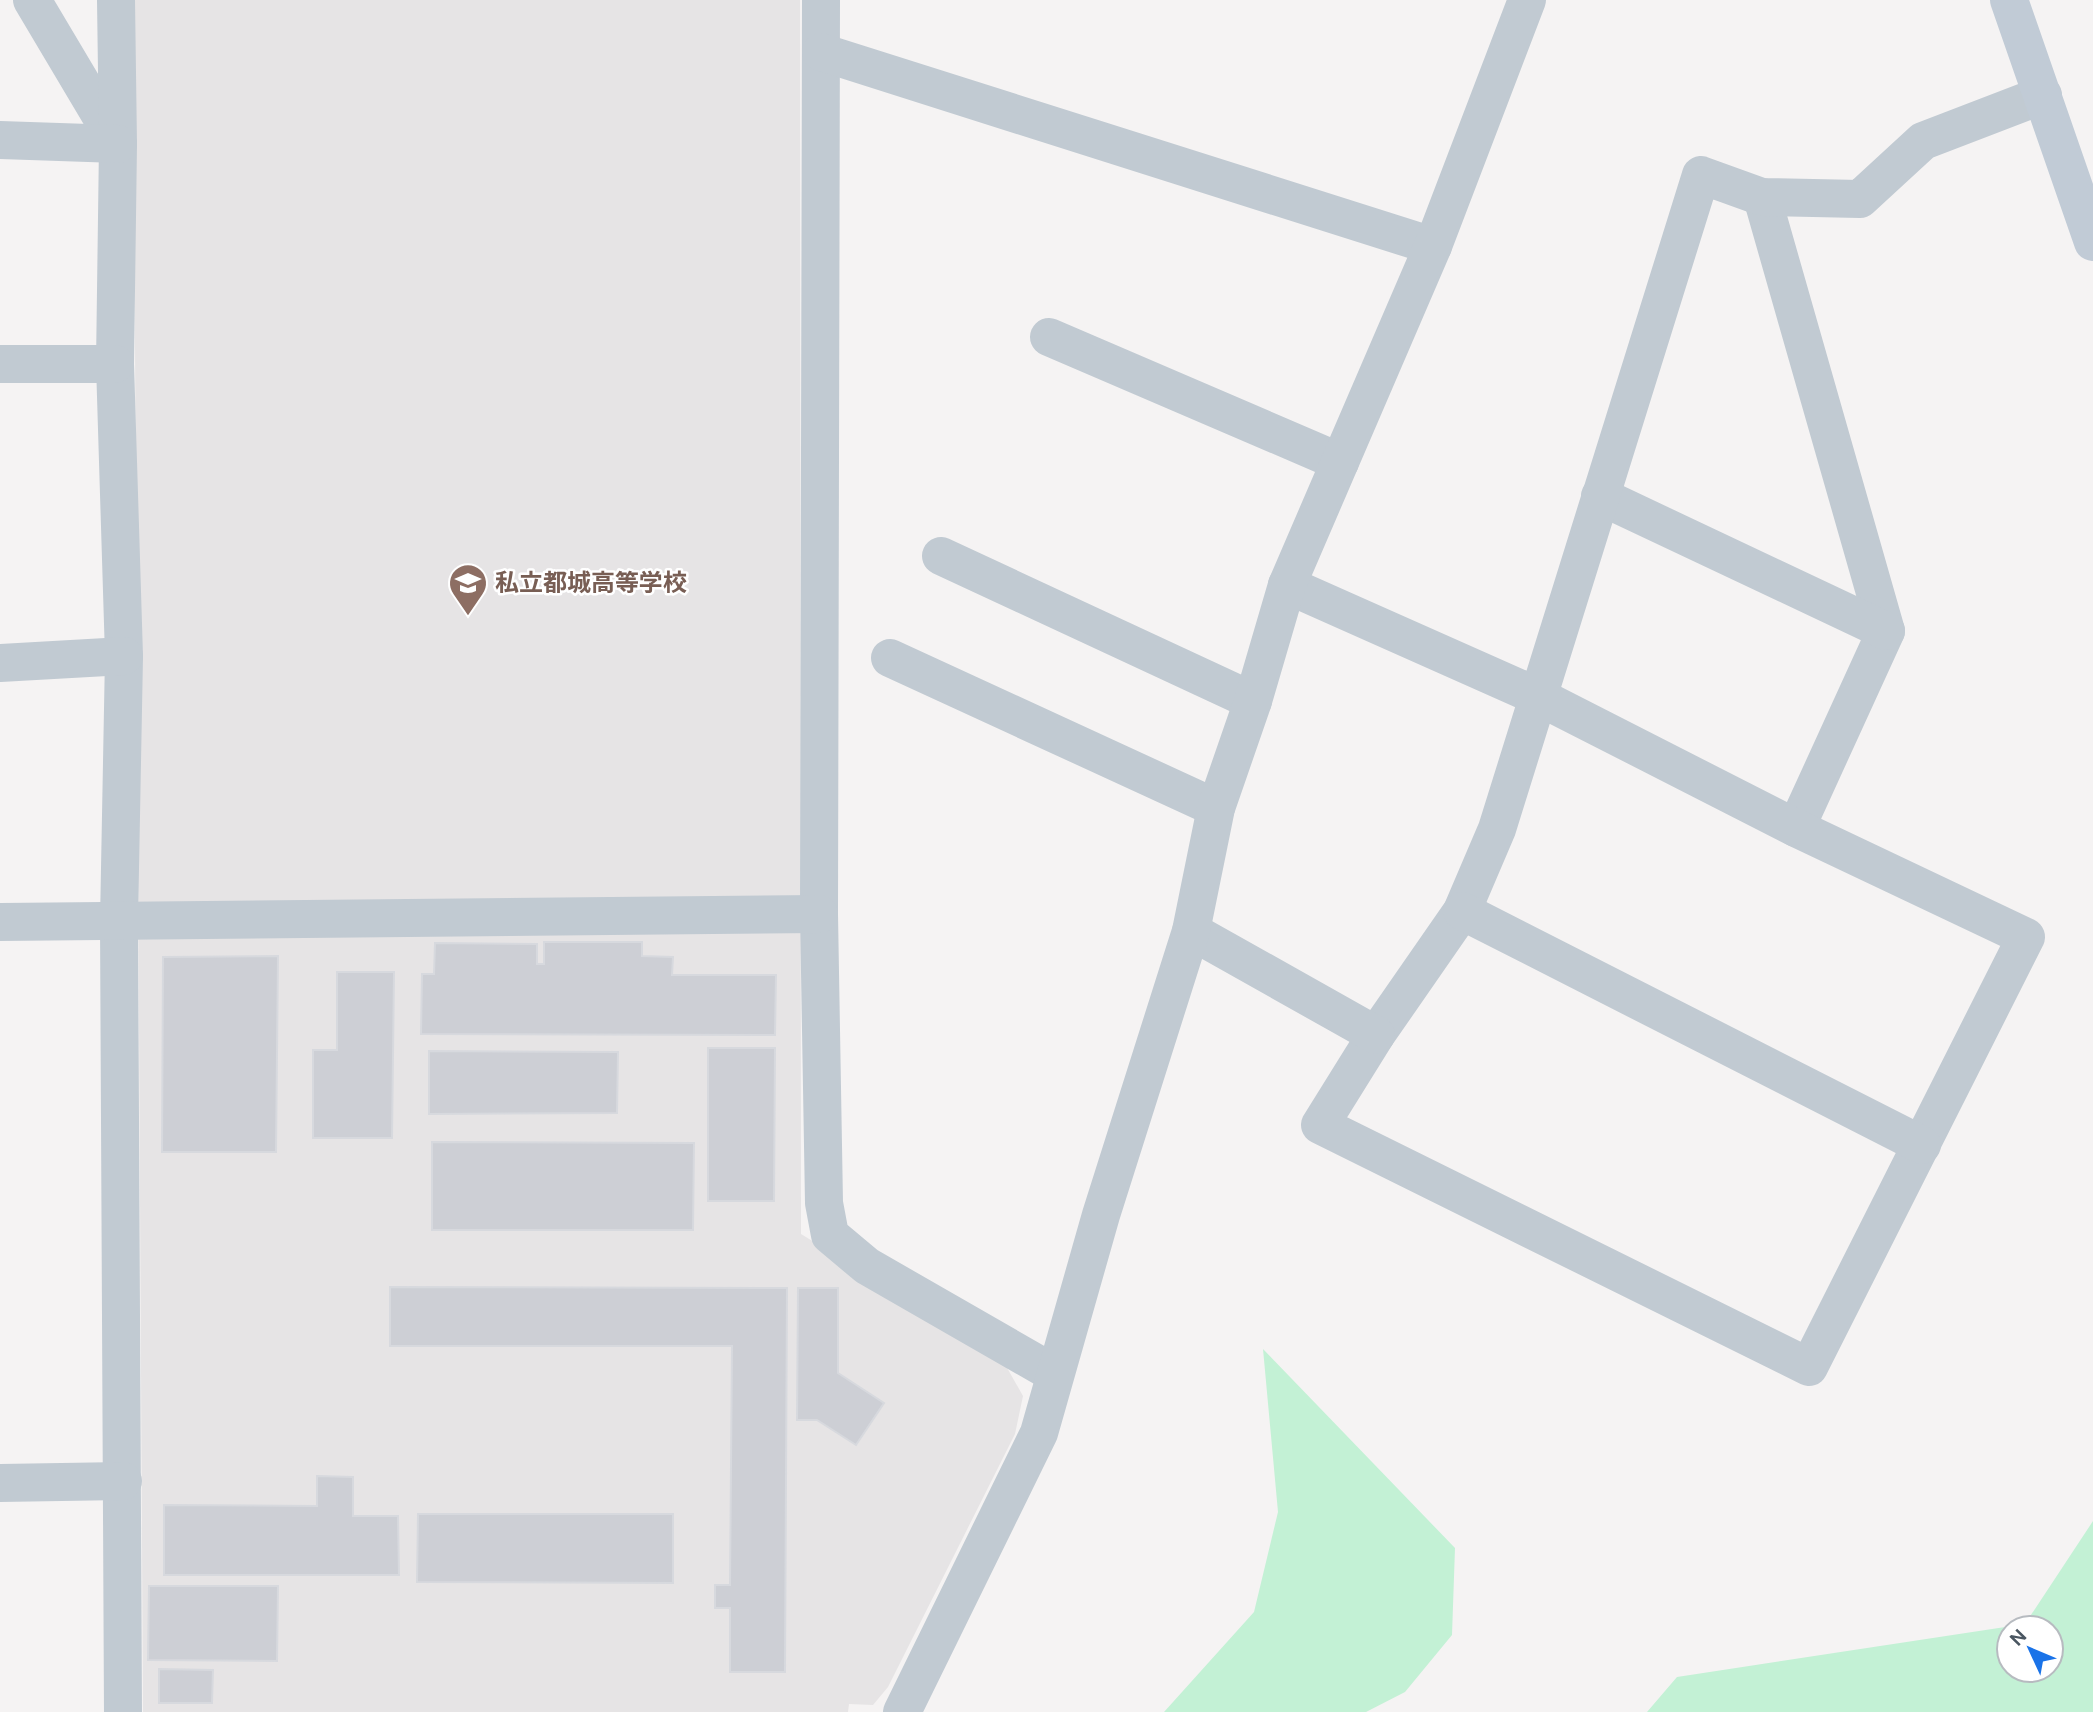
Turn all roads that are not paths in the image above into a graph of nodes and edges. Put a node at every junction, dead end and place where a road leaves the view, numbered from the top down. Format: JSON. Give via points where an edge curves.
{"nodes":[{"id":1,"x":32,"y":0,"type":"edge"},
{"id":2,"x":116,"y":0,"type":"edge"},
{"id":3,"x":821,"y":0,"type":"edge"},
{"id":4,"x":1527,"y":0,"type":"edge"},
{"id":5,"x":2009,"y":0,"type":"edge"},
{"id":6,"x":821,"y":52,"type":"junction"},
{"id":7,"x":2043,"y":95,"type":"junction"},
{"id":8,"x":0,"y":140,"type":"edge"},
{"id":9,"x":118,"y":144,"type":"junction"},
{"id":10,"x":1762,"y":197,"type":"junction"},
{"id":11,"x":2093,"y":242,"type":"edge"},
{"id":12,"x":1433,"y":246,"type":"junction"},
{"id":13,"x":1049,"y":337,"type":"dead end"},
{"id":14,"x":0,"y":364,"type":"edge"},
{"id":15,"x":115,"y":365,"type":"junction"},
{"id":16,"x":1340,"y":462,"type":"junction"},
{"id":17,"x":1600,"y":496,"type":"junction"},
{"id":18,"x":941,"y":556,"type":"dead end"},
{"id":19,"x":1287,"y":585,"type":"junction"},
{"id":20,"x":1886,"y":631,"type":"junction"},
{"id":21,"x":124,"y":656,"type":"junction"},
{"id":22,"x":890,"y":658,"type":"dead end"},
{"id":23,"x":0,"y":663,"type":"edge"},
{"id":24,"x":1539,"y":697,"type":"junction"},
{"id":25,"x":1253,"y":701,"type":"junction"},
{"id":26,"x":1216,"y":808,"type":"junction"},
{"id":27,"x":1796,"y":828,"type":"junction"},
{"id":28,"x":1462,"y":911,"type":"junction"},
{"id":29,"x":819,"y":914,"type":"junction"},
{"id":30,"x":0,"y":922,"type":"edge"},
{"id":31,"x":119,"y":922,"type":"junction"},
{"id":32,"x":1191,"y":931,"type":"junction"},
{"id":33,"x":1376,"y":1035,"type":"junction"},
{"id":34,"x":1922,"y":1144,"type":"junction"},
{"id":35,"x":1055,"y":1374,"type":"junction"},
{"id":36,"x":123,"y":1481,"type":"junction"},
{"id":37,"x":0,"y":1483,"type":"edge"},
{"id":38,"x":123,"y":1712,"type":"edge"},
{"id":39,"x":902,"y":1712,"type":"edge"}],
"edges":[{"from":1,"to":9,"type":"street"},
{"from":2,"to":9,"type":"street"},
{"from":3,"to":6,"type":"street"},
{"from":4,"to":12,"type":"street"},
{"from":5,"to":7,"type":"street"},
{"from":6,"to":12,"type":"street"},
{"from":6,"to":29,"type":"street"},
{"from":7,"to":10,"type":"street","via":[[1923,141],[1860,199]]},
{"from":7,"to":11,"type":"street"},
{"from":8,"to":9,"type":"street"},
{"from":9,"to":15,"type":"street"},
{"from":10,"to":17,"type":"street","via":[[1700,175]]},
{"from":10,"to":20,"type":"street"},
{"from":12,"to":16,"type":"street"},
{"from":13,"to":16,"type":"street"},
{"from":14,"to":15,"type":"street"},
{"from":15,"to":21,"type":"street"},
{"from":16,"to":19,"type":"street"},
{"from":17,"to":20,"type":"street"},
{"from":17,"to":24,"type":"street"},
{"from":18,"to":25,"type":"street"},
{"from":19,"to":24,"type":"street"},
{"from":19,"to":25,"type":"street"},
{"from":20,"to":27,"type":"street"},
{"from":21,"to":23,"type":"street"},
{"from":21,"to":31,"type":"street"},
{"from":22,"to":26,"type":"street"},
{"from":24,"to":27,"type":"street"},
{"from":24,"to":28,"type":"street","via":[[1497,829]]},
{"from":25,"to":26,"type":"street"},
{"from":26,"to":32,"type":"street"},
{"from":27,"to":34,"type":"street","via":[[2026,937]]},
{"from":28,"to":33,"type":"street"},
{"from":28,"to":34,"type":"street"},
{"from":29,"to":31,"type":"street"},
{"from":29,"to":35,"type":"street","via":[[824,1203],[830,1235],[867,1266]]},
{"from":30,"to":31,"type":"street"},
{"from":31,"to":36,"type":"street"},
{"from":32,"to":33,"type":"street"},
{"from":32,"to":35,"type":"street"},
{"from":33,"to":34,"type":"street","via":[[1320,1125],[1809,1367]]},
{"from":35,"to":39,"type":"street","via":[[1039,1433]]},
{"from":36,"to":37,"type":"street"},
{"from":36,"to":38,"type":"street"}]}
